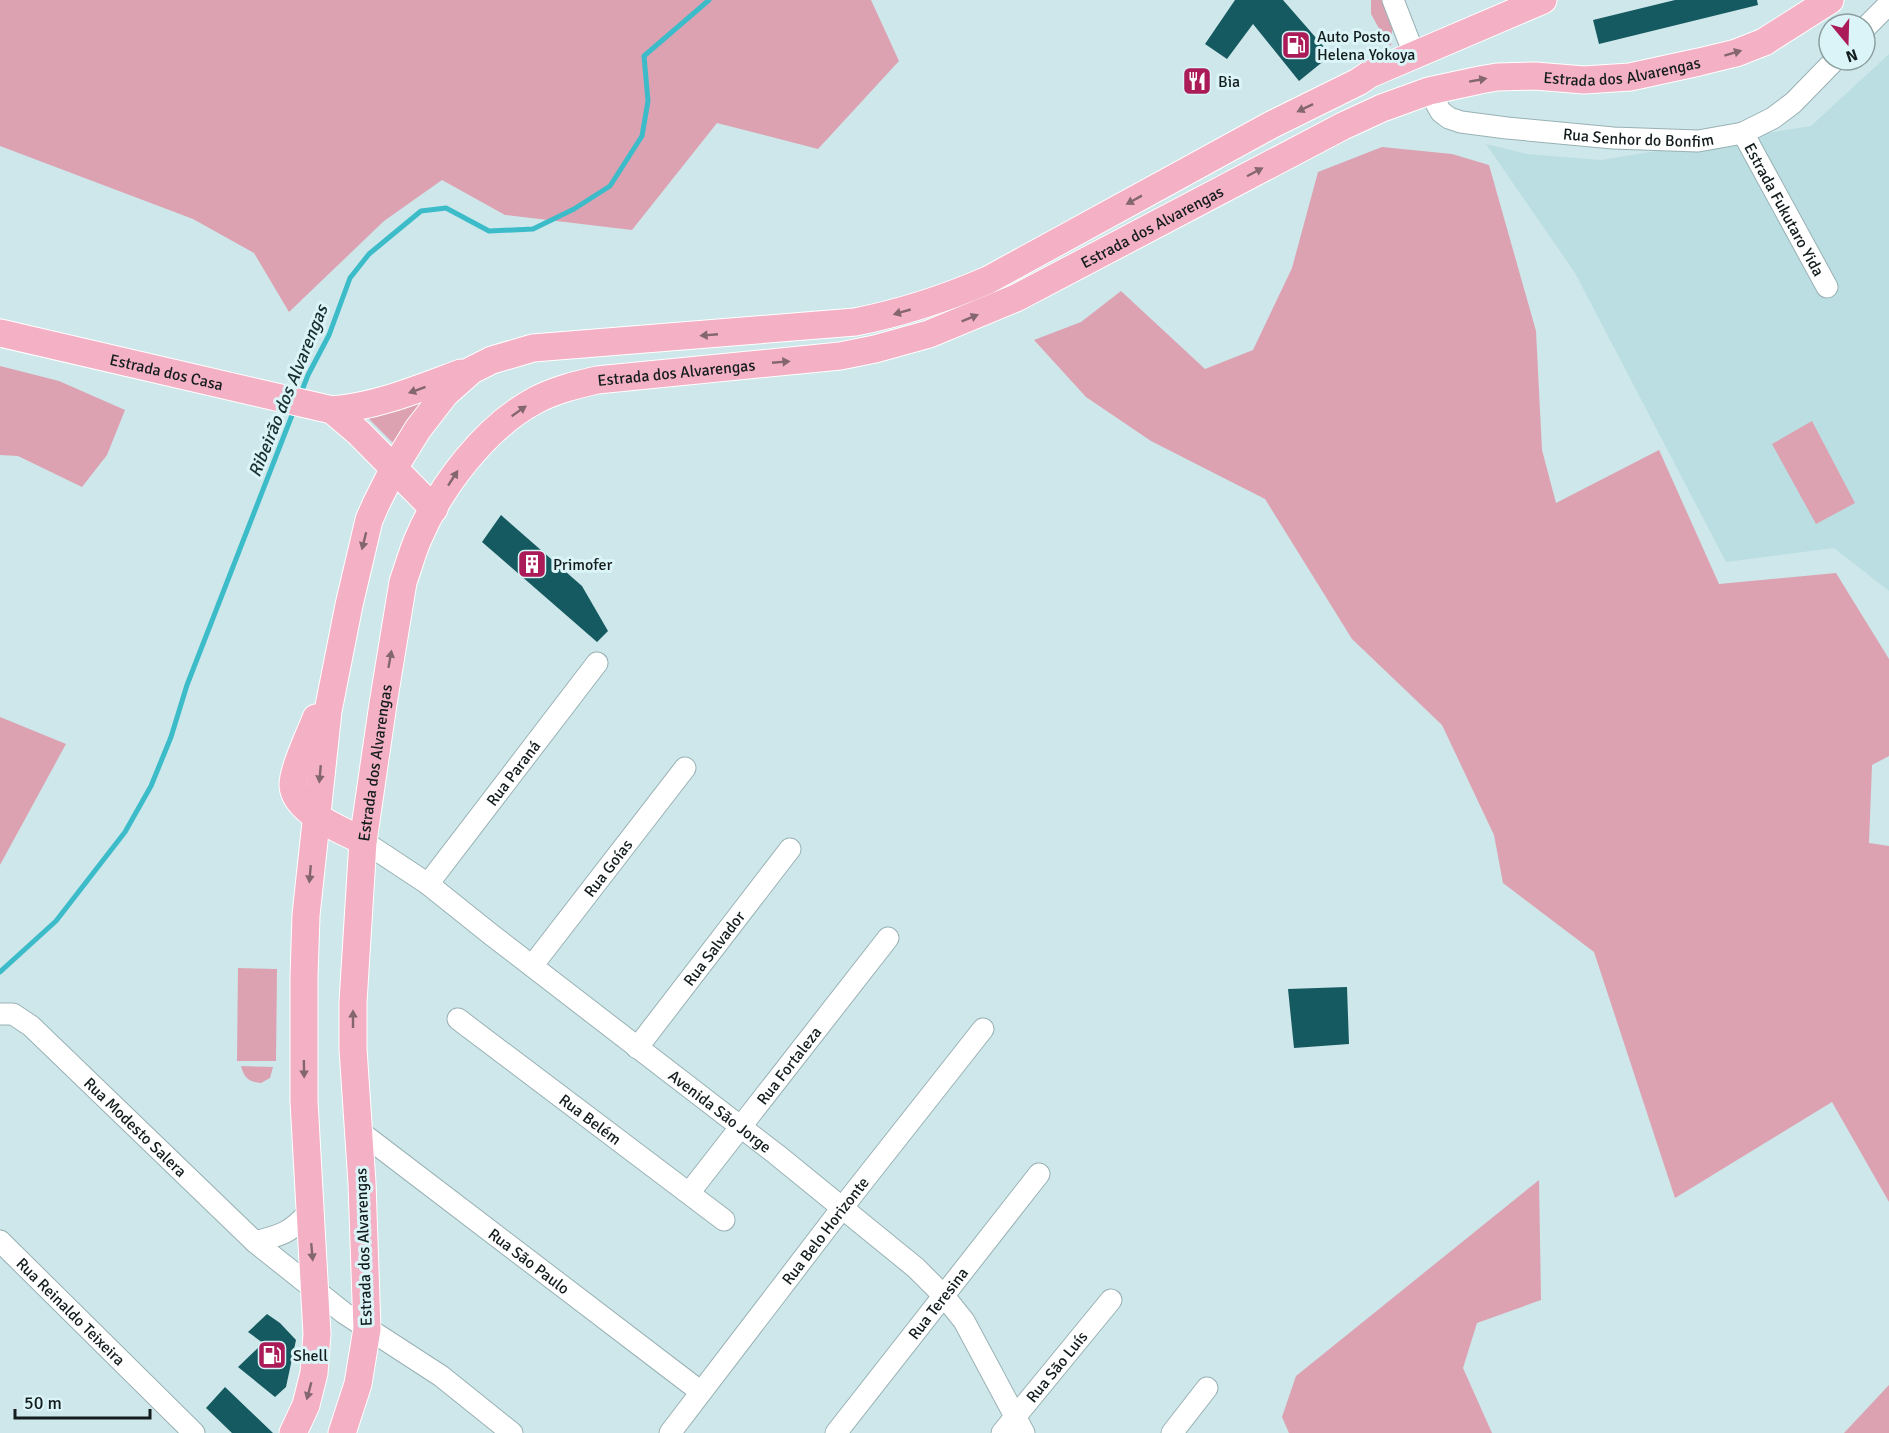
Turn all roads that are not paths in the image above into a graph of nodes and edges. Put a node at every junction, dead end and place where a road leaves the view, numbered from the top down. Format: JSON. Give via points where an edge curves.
{"nodes":[{"id":1,"x":1393,"y":0,"type":"edge"},
{"id":2,"x":1543,"y":0,"type":"edge"},
{"id":3,"x":1830,"y":0,"type":"edge"},
{"id":4,"x":1889,"y":4,"type":"edge"},
{"id":5,"x":1877,"y":16,"type":"edge"},
{"id":6,"x":1414,"y":54,"type":"junction"},
{"id":7,"x":1823,"y":72,"type":"edge"},
{"id":8,"x":1429,"y":91,"type":"junction"},
{"id":9,"x":1743,"y":133,"type":"junction"},
{"id":10,"x":1827,"y":287,"type":"dead end"},
{"id":11,"x":0,"y":333,"type":"edge"},
{"id":12,"x":472,"y":370,"type":"junction"},
{"id":13,"x":323,"y":408,"type":"junction"},
{"id":14,"x":359,"y":433,"type":"junction"},
{"id":15,"x":394,"y":468,"type":"junction"},
{"id":16,"x":376,"y":504,"type":"junction"},
{"id":17,"x":434,"y":509,"type":"junction"},
{"id":18,"x":597,"y":663,"type":"dead end"},
{"id":19,"x":685,"y":768,"type":"dead end"},
{"id":20,"x":317,"y":816,"type":"junction"},
{"id":21,"x":363,"y":841,"type":"junction"},
{"id":22,"x":790,"y":849,"type":"dead end"},
{"id":23,"x":428,"y":884,"type":"junction"},
{"id":24,"x":888,"y":938,"type":"dead end"},
{"id":25,"x":532,"y":966,"type":"junction"},
{"id":26,"x":7,"y":1014,"type":"edge"},
{"id":27,"x":458,"y":1019,"type":"dead end"},
{"id":28,"x":983,"y":1029,"type":"dead end"},
{"id":29,"x":637,"y":1048,"type":"junction"},
{"id":30,"x":741,"y":1127,"type":"junction"},
{"id":31,"x":358,"y":1131,"type":"junction"},
{"id":32,"x":1040,"y":1174,"type":"dead end"},
{"id":33,"x":688,"y":1193,"type":"junction"},
{"id":34,"x":842,"y":1208,"type":"junction"},
{"id":35,"x":309,"y":1212,"type":"junction"},
{"id":36,"x":724,"y":1220,"type":"dead end"},
{"id":37,"x":0,"y":1241,"type":"edge"},
{"id":38,"x":255,"y":1242,"type":"junction"},
{"id":39,"x":315,"y":1291,"type":"junction"},
{"id":40,"x":945,"y":1296,"type":"junction"},
{"id":41,"x":1111,"y":1300,"type":"dead end"},
{"id":42,"x":367,"y":1329,"type":"junction"},
{"id":43,"x":1207,"y":1388,"type":"dead end"},
{"id":44,"x":701,"y":1392,"type":"junction"},
{"id":45,"x":1014,"y":1428,"type":"edge"},
{"id":46,"x":194,"y":1433,"type":"edge"},
{"id":47,"x":293,"y":1433,"type":"edge"},
{"id":48,"x":342,"y":1433,"type":"edge"},
{"id":49,"x":512,"y":1433,"type":"edge"},
{"id":50,"x":670,"y":1433,"type":"edge"},
{"id":51,"x":836,"y":1433,"type":"edge"},
{"id":52,"x":1172,"y":1433,"type":"edge"}],
"edges":[{"from":1,"to":6,"type":"street"},
{"from":2,"to":6,"type":"main road","name":"Estrada dos Alvarengas"},
{"from":8,"to":3,"type":"main road","name":"Estrada dos Alvarengas","one_way":true,"via":[[1497,77],[1584,80],[1650,74],[1736,53],[1764,42]]},
{"from":4,"to":5,"type":"street"},
{"from":6,"to":12,"type":"main road","name":"Estrada dos Alvarengas","one_way":true,"via":[[1271,125],[988,280],[921,306],[855,322],[548,346],[517,352]]},
{"from":7,"to":9,"type":"street","name":"Rua Senhor do Bonfim","via":[[1784,110]]},
{"from":8,"to":9,"type":"street","name":"Rua Senhor do Bonfim","via":[[1449,118],[1507,128],[1677,142]]},
{"from":17,"to":8,"type":"main road","name":"Estrada dos Alvarengas","one_way":true,"via":[[456,473],[489,436],[529,404],[552,393],[597,380],[840,356],[928,334],[1016,298],[1342,126]]},
{"from":9,"to":10,"type":"street","name":"Estrada Fukutaro Yida"},
{"from":11,"to":13,"type":"main road","name":"Estrada dos Casa"},
{"from":12,"to":13,"type":"main road","one_way":true,"via":[[387,400],[353,408]]},
{"from":12,"to":15,"type":"main road","name":"Estrada dos Alvarengas","via":[[438,402]]},
{"from":13,"to":14,"type":"main road"},
{"from":14,"to":15,"type":"main road"},
{"from":14,"to":16,"type":"main road","via":[[372,471]]},
{"from":15,"to":16,"type":"main road","name":"Estrada dos Alvarengas"},
{"from":15,"to":17,"type":"main road"},
{"from":16,"to":20,"type":"main road","name":"Estrada dos Alvarengas","one_way":true,"via":[[363,542],[336,667]]},
{"from":21,"to":17,"type":"main road","name":"Estrada dos Alvarengas","one_way":true,"via":[[403,582],[418,538]]},
{"from":18,"to":23,"type":"street","name":"Rua Paraná"},
{"from":19,"to":25,"type":"street","name":"Rua Goías"},
{"from":20,"to":21,"type":"main road"},
{"from":20,"to":35,"type":"main road","name":"Estrada dos Alvarengas","one_way":true,"via":[[304,976]]},
{"from":21,"to":23,"type":"street","name":"Avenida São Jorge"},
{"from":31,"to":21,"type":"main road","name":"Estrada dos Alvarengas","one_way":true,"via":[[353,1002]]},
{"from":22,"to":29,"type":"street","name":"Rua Salvador"},
{"from":23,"to":25,"type":"street","name":"Avenida São Jorge"},
{"from":24,"to":30,"type":"street","name":"Rua Fortaleza"},
{"from":25,"to":29,"type":"street","name":"Avenida São Jorge"},
{"from":26,"to":38,"type":"street","name":"Rua Modesto Salera","via":[[31,1026]]},
{"from":27,"to":33,"type":"street","name":"Rua Belém"},
{"from":28,"to":34,"type":"street","name":"Rua Belo Horizonte"},
{"from":29,"to":30,"type":"street","name":"Avenida São Jorge"},
{"from":30,"to":33,"type":"street","name":"Rua Fortaleza"},
{"from":30,"to":34,"type":"street","name":"Avenida São Jorge"},
{"from":31,"to":42,"type":"main road","name":"Estrada dos Alvarengas"},
{"from":31,"to":44,"type":"street","name":"Rua São Paulo"},
{"from":32,"to":40,"type":"street","name":"Rua Teresina"},
{"from":33,"to":36,"type":"street","name":"Rua Belém"},
{"from":34,"to":40,"type":"street","name":"Avenida São Jorge"},
{"from":34,"to":44,"type":"street","name":"Rua Belo Horizonte"},
{"from":35,"to":38,"type":"street","via":[[288,1232]]},
{"from":35,"to":39,"type":"main road","name":"Estrada dos Alvarengas","one_way":true},
{"from":37,"to":46,"type":"street","name":"Rua Reinaldo Teixeira"},
{"from":38,"to":39,"type":"street","name":"Rua Modesto Salera"},
{"from":39,"to":42,"type":"street","name":"Rua Modesto Salera"},
{"from":39,"to":47,"type":"main road","name":"Estrada dos Alvarengas","one_way":true,"via":[[314,1373],[306,1405]]},
{"from":40,"to":45,"type":"street","name":"Avenida São Jorge","via":[[964,1321]]},
{"from":40,"to":51,"type":"street","name":"Rua Teresina"},
{"from":41,"to":45,"type":"street","name":"Rua São Luís"},
{"from":42,"to":48,"type":"main road","name":"Estrada dos Alvarengas","via":[[358,1384]]},
{"from":42,"to":49,"type":"street","name":"Rua Modesto Salera","via":[[441,1376]]},
{"from":43,"to":52,"type":"street"},
{"from":44,"to":50,"type":"street","name":"Rua Belo Horizonte"}]}
